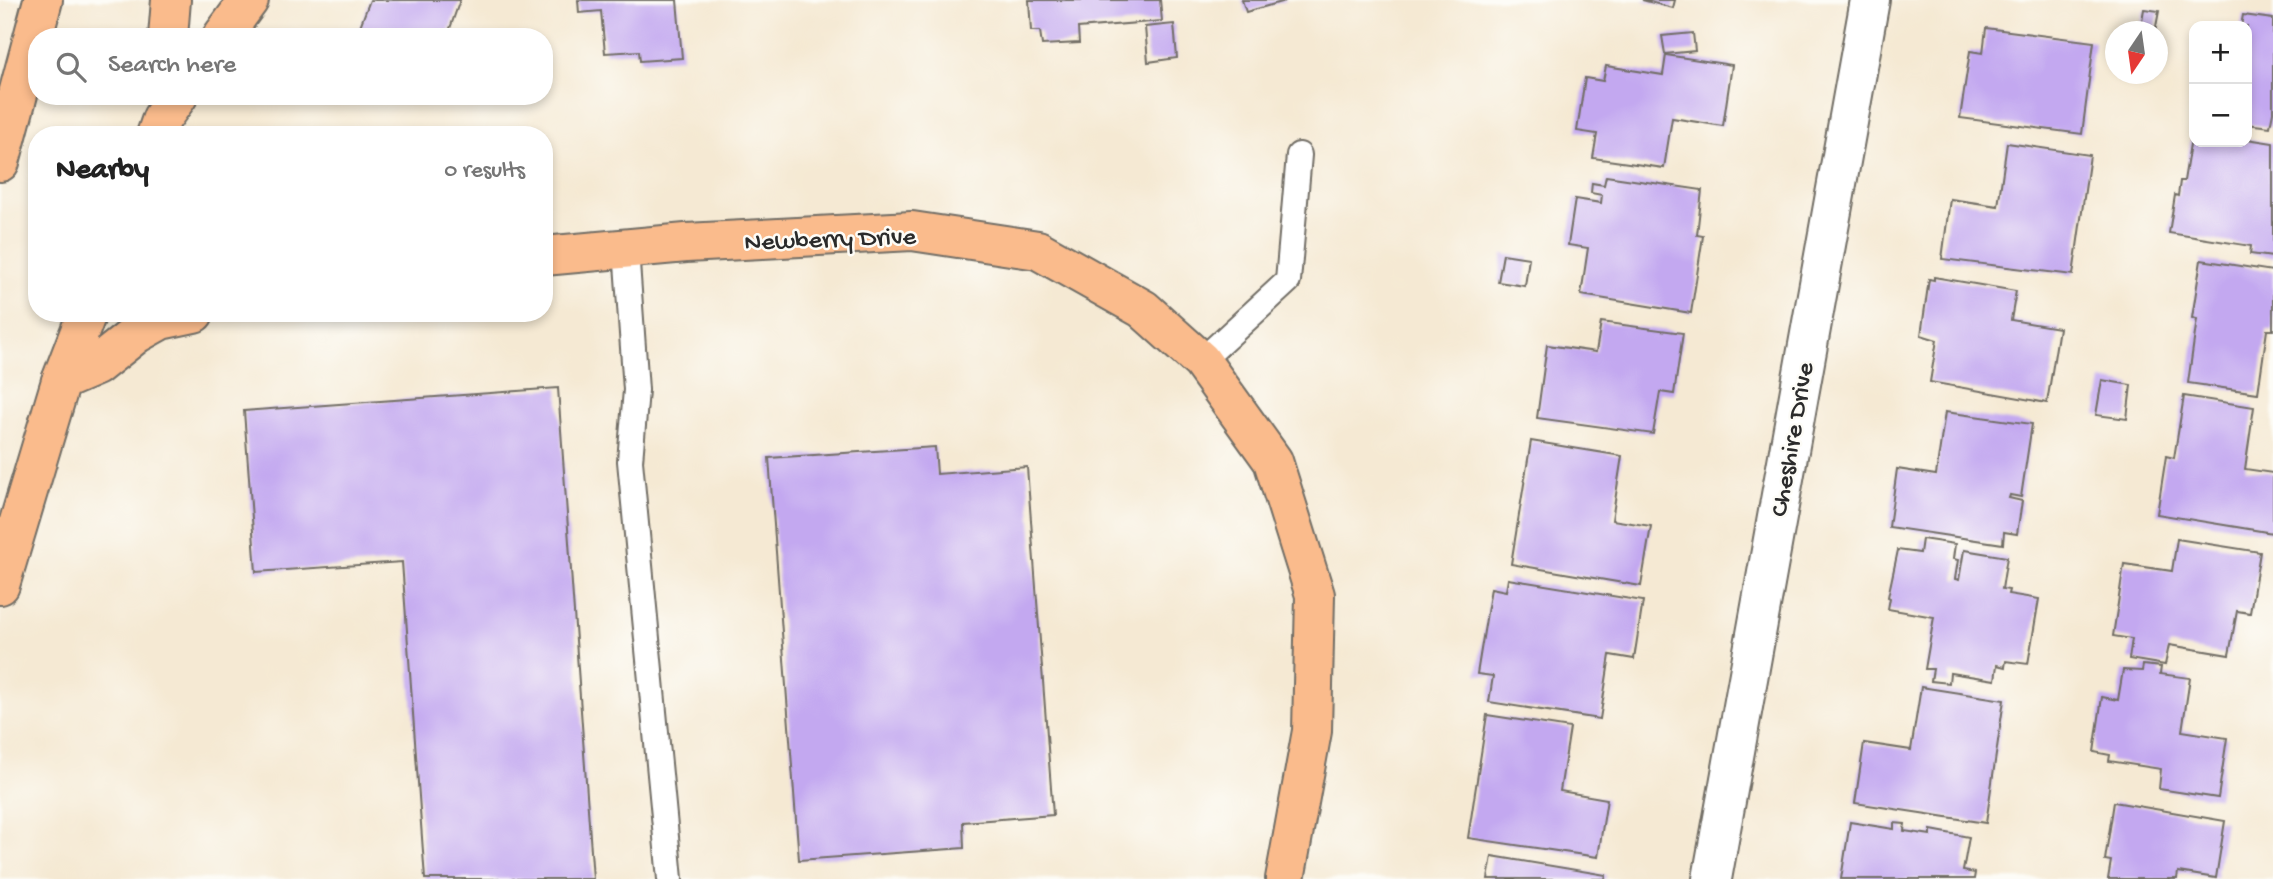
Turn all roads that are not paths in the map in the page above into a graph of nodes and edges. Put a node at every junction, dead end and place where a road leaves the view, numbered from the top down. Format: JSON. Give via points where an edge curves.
{"nodes":[{"id":1,"x":43,"y":0,"type":"edge"},
{"id":2,"x":171,"y":0,"type":"edge"},
{"id":3,"x":249,"y":0,"type":"edge"},
{"id":4,"x":1870,"y":0,"type":"edge"},
{"id":5,"x":36,"y":28,"type":"edge"},
{"id":6,"x":169,"y":28,"type":"edge"},
{"id":7,"x":229,"y":28,"type":"edge"},
{"id":8,"x":28,"y":57,"type":"edge"},
{"id":9,"x":1299,"y":155,"type":"dead end"},
{"id":10,"x":0,"y":163,"type":"edge"},
{"id":11,"x":626,"y":249,"type":"junction"},
{"id":12,"x":553,"y":255,"type":"edge"},
{"id":13,"x":84,"y":322,"type":"edge"},
{"id":14,"x":157,"y":322,"type":"edge"},
{"id":15,"x":1201,"y":361,"type":"junction"},
{"id":16,"x":61,"y":381,"type":"junction"},
{"id":17,"x":0,"y":585,"type":"edge"},
{"id":18,"x":670,"y":879,"type":"edge"},
{"id":19,"x":1285,"y":879,"type":"edge"},
{"id":20,"x":1712,"y":879,"type":"edge"}],
"edges":[{"from":1,"to":5,"type":"main road"},
{"from":2,"to":6,"type":"main road"},
{"from":3,"to":7,"type":"main road"},
{"from":4,"to":20,"type":"street","name":"Cheshire Drive"},
{"from":8,"to":10,"type":"main road"},
{"from":9,"to":15,"type":"lane","via":[[1288,281]]},
{"from":11,"to":12,"type":"main road","name":"Newberry Drive"},
{"from":11,"to":15,"type":"main road","name":"Newberry Drive","via":[[912,231],[1038,250],[1143,309]]},
{"from":11,"to":18,"type":"lane","via":[[636,390],[630,461]]},
{"from":13,"to":16,"type":"main road"},
{"from":14,"to":16,"type":"main road","via":[[96,366]]},
{"from":15,"to":19,"type":"main road","name":"Newberry Drive","via":[[1273,461],[1315,595],[1312,731]]},
{"from":16,"to":17,"type":"main road"}]}
